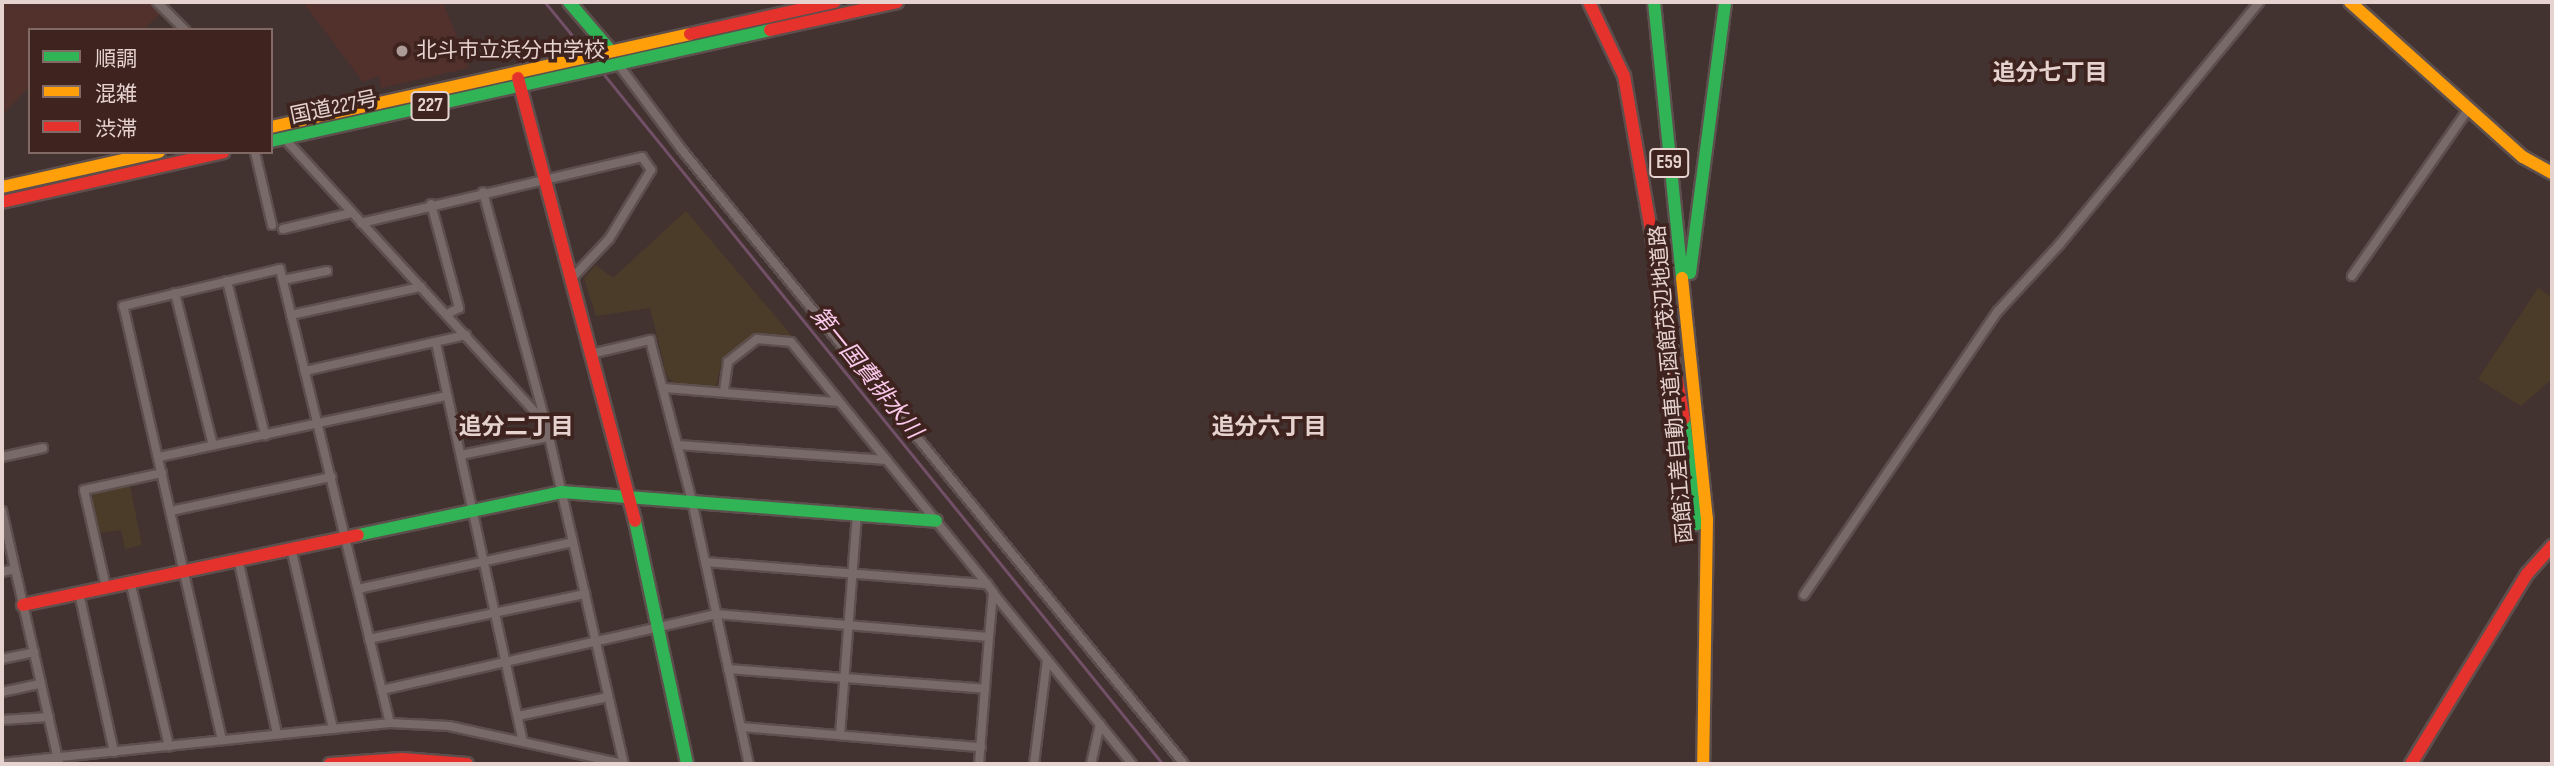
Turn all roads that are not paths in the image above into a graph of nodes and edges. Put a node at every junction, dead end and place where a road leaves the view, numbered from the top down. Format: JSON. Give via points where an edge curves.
{"nodes":[{"id":1,"x":157,"y":2,"type":"edge"},
{"id":2,"x":569,"y":2,"type":"edge"},
{"id":3,"x":834,"y":2,"type":"edge"},
{"id":4,"x":898,"y":2,"type":"edge"},
{"id":5,"x":1589,"y":2,"type":"edge"},
{"id":6,"x":1654,"y":2,"type":"edge"},
{"id":7,"x":1725,"y":2,"type":"edge"},
{"id":8,"x":2259,"y":2,"type":"edge"},
{"id":9,"x":2354,"y":3,"type":"edge"},
{"id":10,"x":183,"y":28,"type":"edge"},
{"id":11,"x":605,"y":53,"type":"junction"},
{"id":12,"x":613,"y":66,"type":"junction"},
{"id":13,"x":517,"y":71,"type":"junction"},
{"id":14,"x":520,"y":86,"type":"junction"},
{"id":15,"x":2469,"y":108,"type":"junction"},
{"id":16,"x":273,"y":126,"type":"edge"},
{"id":17,"x":273,"y":127,"type":"edge"},
{"id":18,"x":285,"y":138,"type":"junction"},
{"id":19,"x":273,"y":141,"type":"edge"},
{"id":20,"x":150,"y":154,"type":"edge"},
{"id":21,"x":214,"y":154,"type":"edge"},
{"id":22,"x":255,"y":154,"type":"edge"},
{"id":23,"x":2552,"y":173,"type":"edge"},
{"id":24,"x":545,"y":178,"type":"junction"},
{"id":25,"x":2,"y":187,"type":"edge"},
{"id":26,"x":483,"y":192,"type":"junction"},
{"id":27,"x":2,"y":202,"type":"edge"},
{"id":28,"x":431,"y":204,"type":"junction"},
{"id":29,"x":351,"y":213,"type":"junction"},
{"id":30,"x":361,"y":223,"type":"junction"},
{"id":31,"x":272,"y":225,"type":"dead end"},
{"id":32,"x":283,"y":229,"type":"dead end"},
{"id":33,"x":327,"y":271,"type":"dead end"},
{"id":34,"x":2352,"y":276,"type":"dead end"},
{"id":35,"x":572,"y":278,"type":"junction"},
{"id":36,"x":283,"y":280,"type":"junction"},
{"id":37,"x":227,"y":281,"type":"junction"},
{"id":38,"x":421,"y":288,"type":"junction"},
{"id":39,"x":175,"y":293,"type":"junction"},
{"id":40,"x":447,"y":314,"type":"junction"},
{"id":41,"x":291,"y":315,"type":"junction"},
{"id":42,"x":1688,"y":324,"type":"junction"},
{"id":43,"x":466,"y":335,"type":"junction"},
{"id":44,"x":436,"y":343,"type":"junction"},
{"id":45,"x":591,"y":355,"type":"junction"},
{"id":46,"x":305,"y":371,"type":"junction"},
{"id":47,"x":664,"y":388,"type":"junction"},
{"id":48,"x":724,"y":392,"type":"junction"},
{"id":49,"x":447,"y":396,"type":"junction"},
{"id":50,"x":839,"y":402,"type":"junction"},
{"id":51,"x":318,"y":424,"type":"junction"},
{"id":52,"x":546,"y":424,"type":"junction"},
{"id":53,"x":265,"y":435,"type":"junction"},
{"id":54,"x":549,"y":437,"type":"junction"},
{"id":55,"x":213,"y":445,"type":"junction"},
{"id":56,"x":678,"y":445,"type":"junction"},
{"id":57,"x":43,"y":448,"type":"dead end"},
{"id":58,"x":461,"y":455,"type":"junction"},
{"id":59,"x":2,"y":457,"type":"edge"},
{"id":60,"x":159,"y":457,"type":"junction"},
{"id":61,"x":886,"y":460,"type":"junction"},
{"id":62,"x":162,"y":473,"type":"junction"},
{"id":63,"x":331,"y":477,"type":"junction"},
{"id":64,"x":562,"y":492,"type":"junction"},
{"id":65,"x":630,"y":497,"type":"junction"},
{"id":66,"x":692,"y":500,"type":"junction"},
{"id":67,"x":472,"y":509,"type":"junction"},
{"id":68,"x":171,"y":511,"type":"junction"},
{"id":69,"x":858,"y":514,"type":"junction"},
{"id":70,"x":2,"y":516,"type":"edge"},
{"id":71,"x":936,"y":522,"type":"junction"},
{"id":72,"x":346,"y":536,"type":"junction"},
{"id":73,"x":573,"y":542,"type":"junction"},
{"id":74,"x":1703,"y":546,"type":"junction"},
{"id":75,"x":2552,"y":546,"type":"edge"},
{"id":76,"x":291,"y":548,"type":"junction"},
{"id":77,"x":238,"y":559,"type":"junction"},
{"id":78,"x":706,"y":562,"type":"junction"},
{"id":79,"x":483,"y":563,"type":"junction"},
{"id":80,"x":15,"y":569,"type":"junction"},
{"id":81,"x":183,"y":570,"type":"junction"},
{"id":82,"x":2,"y":572,"type":"edge"},
{"id":83,"x":852,"y":573,"type":"junction"},
{"id":84,"x":130,"y":581,"type":"junction"},
{"id":85,"x":987,"y":584,"type":"junction"},
{"id":86,"x":106,"y":587,"type":"junction"},
{"id":87,"x":358,"y":589,"type":"junction"},
{"id":88,"x":993,"y":592,"type":"junction"},
{"id":89,"x":79,"y":593,"type":"junction"},
{"id":90,"x":585,"y":594,"type":"junction"},
{"id":91,"x":1804,"y":595,"type":"dead end"},
{"id":92,"x":23,"y":605,"type":"junction"},
{"id":93,"x":494,"y":612,"type":"junction"},
{"id":94,"x":716,"y":614,"type":"junction"},
{"id":95,"x":848,"y":625,"type":"junction"},
{"id":96,"x":657,"y":628,"type":"junction"},
{"id":97,"x":989,"y":637,"type":"junction"},
{"id":98,"x":369,"y":639,"type":"junction"},
{"id":99,"x":595,"y":644,"type":"junction"},
{"id":100,"x":34,"y":652,"type":"junction"},
{"id":101,"x":2,"y":659,"type":"edge"},
{"id":102,"x":1047,"y":660,"type":"junction"},
{"id":103,"x":505,"y":663,"type":"junction"},
{"id":104,"x":728,"y":669,"type":"junction"},
{"id":105,"x":845,"y":678,"type":"junction"},
{"id":106,"x":41,"y":684,"type":"junction"},
{"id":107,"x":985,"y":689,"type":"junction"},
{"id":108,"x":382,"y":690,"type":"junction"},
{"id":109,"x":2,"y":692,"type":"edge"},
{"id":110,"x":608,"y":697,"type":"junction"},
{"id":111,"x":518,"y":716,"type":"junction"},
{"id":112,"x":49,"y":717,"type":"junction"},
{"id":113,"x":2,"y":720,"type":"edge"},
{"id":114,"x":390,"y":723,"type":"junction"},
{"id":115,"x":1100,"y":724,"type":"junction"},
{"id":116,"x":741,"y":727,"type":"junction"},
{"id":117,"x":333,"y":729,"type":"junction"},
{"id":118,"x":277,"y":733,"type":"junction"},
{"id":119,"x":840,"y":735,"type":"junction"},
{"id":120,"x":222,"y":740,"type":"junction"},
{"id":121,"x":523,"y":742,"type":"junction"},
{"id":122,"x":169,"y":746,"type":"junction"},
{"id":123,"x":981,"y":747,"type":"junction"},
{"id":124,"x":114,"y":752,"type":"junction"},
{"id":125,"x":59,"y":761,"type":"edge"},
{"id":126,"x":2,"y":763,"type":"edge"},
{"id":127,"x":330,"y":764,"type":"edge"},
{"id":128,"x":467,"y":764,"type":"edge"},
{"id":129,"x":623,"y":764,"type":"edge"},
{"id":130,"x":687,"y":764,"type":"edge"},
{"id":131,"x":749,"y":764,"type":"edge"},
{"id":132,"x":979,"y":764,"type":"edge"},
{"id":133,"x":1034,"y":764,"type":"edge"},
{"id":134,"x":1091,"y":764,"type":"edge"},
{"id":135,"x":1132,"y":764,"type":"edge"},
{"id":136,"x":1184,"y":764,"type":"edge"},
{"id":137,"x":1703,"y":764,"type":"edge"},
{"id":138,"x":2411,"y":764,"type":"edge"}],
"edges":[{"from":1,"to":10,"type":"street"},
{"from":2,"to":11,"type":"main road"},
{"from":3,"to":11,"type":"main road","name":"国道227号","number":"227"},
{"from":4,"to":12,"type":"main road","name":"国道227号","number":"227"},
{"from":5,"to":74,"type":"main road","via":[[1624,76]]},
{"from":6,"to":42,"type":"main road","name":"函館江差自動車道;函館茂辺地道路","number":"E59"},
{"from":7,"to":42,"type":"main road","via":[[1694,211]]},
{"from":8,"to":91,"type":"street","via":[[2059,245],[1998,311]]},
{"from":9,"to":15,"type":"main road"},
{"from":11,"to":12,"type":"street"},
{"from":11,"to":13,"type":"main road","name":"国道227号","number":"227"},
{"from":12,"to":14,"type":"main road","name":"国道227号","number":"227"},
{"from":12,"to":136,"type":"street"},
{"from":13,"to":14,"type":"main road"},
{"from":13,"to":16,"type":"main road","name":"国道227号","number":"227"},
{"from":14,"to":18,"type":"main road","name":"国道227号","number":"227"},
{"from":14,"to":24,"type":"main road"},
{"from":15,"to":23,"type":"main road","via":[[2523,157]]},
{"from":15,"to":34,"type":"street"},
{"from":17,"to":18,"type":"street"},
{"from":18,"to":19,"type":"main road","name":"国道227号","number":"227"},
{"from":18,"to":29,"type":"street"},
{"from":20,"to":25,"type":"main road"},
{"from":21,"to":27,"type":"main road"},
{"from":22,"to":31,"type":"street"},
{"from":24,"to":26,"type":"street"},
{"from":24,"to":35,"type":"main road"},
{"from":24,"to":35,"type":"street","via":[[642,158],[651,170],[609,239]]},
{"from":26,"to":28,"type":"street"},
{"from":26,"to":52,"type":"street"},
{"from":28,"to":30,"type":"street"},
{"from":28,"to":40,"type":"street","via":[[459,307]]},
{"from":29,"to":30,"type":"street"},
{"from":29,"to":32,"type":"street"},
{"from":30,"to":38,"type":"street"},
{"from":33,"to":36,"type":"street"},
{"from":35,"to":45,"type":"main road"},
{"from":36,"to":37,"type":"street","via":[[280,269]]},
{"from":36,"to":41,"type":"street"},
{"from":37,"to":39,"type":"street"},
{"from":37,"to":53,"type":"street"},
{"from":38,"to":40,"type":"street"},
{"from":38,"to":41,"type":"street"},
{"from":39,"to":55,"type":"street"},
{"from":39,"to":60,"type":"street","via":[[123,306]]},
{"from":40,"to":43,"type":"street"},
{"from":41,"to":46,"type":"street"},
{"from":42,"to":74,"type":"main road","name":"函館江差自動車道;函館茂辺地道路","number":"E59","via":[[1707,519]]},
{"from":43,"to":44,"type":"street"},
{"from":43,"to":52,"type":"street"},
{"from":44,"to":46,"type":"street"},
{"from":44,"to":49,"type":"street"},
{"from":45,"to":47,"type":"street","via":[[650,340]]},
{"from":45,"to":65,"type":"main road"},
{"from":46,"to":51,"type":"street"},
{"from":47,"to":48,"type":"street"},
{"from":47,"to":56,"type":"street"},
{"from":48,"to":50,"type":"street"},
{"from":48,"to":50,"type":"street","via":[[728,362],[757,339],[791,342]]},
{"from":49,"to":51,"type":"street"},
{"from":49,"to":58,"type":"street"},
{"from":50,"to":61,"type":"street"},
{"from":51,"to":53,"type":"street"},
{"from":51,"to":63,"type":"street"},
{"from":52,"to":54,"type":"street"},
{"from":53,"to":55,"type":"street"},
{"from":54,"to":58,"type":"street"},
{"from":54,"to":64,"type":"street"},
{"from":55,"to":60,"type":"street"},
{"from":56,"to":61,"type":"street"},
{"from":56,"to":66,"type":"street"},
{"from":57,"to":59,"type":"street"},
{"from":58,"to":67,"type":"street"},
{"from":60,"to":62,"type":"street"},
{"from":61,"to":71,"type":"street"},
{"from":62,"to":68,"type":"street"},
{"from":62,"to":86,"type":"street","via":[[84,490]]},
{"from":63,"to":68,"type":"street"},
{"from":63,"to":72,"type":"street"},
{"from":64,"to":65,"type":"main road"},
{"from":64,"to":67,"type":"main road"},
{"from":64,"to":73,"type":"street"},
{"from":65,"to":66,"type":"main road"},
{"from":65,"to":96,"type":"main road"},
{"from":66,"to":69,"type":"main road"},
{"from":66,"to":78,"type":"street"},
{"from":67,"to":72,"type":"main road"},
{"from":67,"to":79,"type":"street"},
{"from":68,"to":81,"type":"street"},
{"from":69,"to":71,"type":"main road"},
{"from":69,"to":83,"type":"street"},
{"from":70,"to":80,"type":"street"},
{"from":71,"to":85,"type":"street"},
{"from":72,"to":76,"type":"main road"},
{"from":72,"to":87,"type":"street"},
{"from":73,"to":79,"type":"street"},
{"from":73,"to":90,"type":"street"},
{"from":74,"to":137,"type":"main road","name":"函館江差自動車道;函館茂辺地道路","number":"E59","via":[[1707,661]]},
{"from":75,"to":138,"type":"main road","via":[[2527,574]]},
{"from":76,"to":77,"type":"main road"},
{"from":76,"to":117,"type":"street"},
{"from":77,"to":81,"type":"main road"},
{"from":77,"to":118,"type":"street"},
{"from":78,"to":83,"type":"street"},
{"from":78,"to":94,"type":"street"},
{"from":79,"to":87,"type":"street"},
{"from":79,"to":93,"type":"street"},
{"from":80,"to":82,"type":"street"},
{"from":80,"to":92,"type":"street"},
{"from":81,"to":84,"type":"main road"},
{"from":81,"to":120,"type":"street"},
{"from":83,"to":85,"type":"street"},
{"from":83,"to":95,"type":"street"},
{"from":84,"to":86,"type":"main road"},
{"from":84,"to":122,"type":"street"},
{"from":85,"to":88,"type":"street"},
{"from":86,"to":89,"type":"main road"},
{"from":87,"to":98,"type":"street"},
{"from":88,"to":97,"type":"street"},
{"from":88,"to":102,"type":"street"},
{"from":89,"to":92,"type":"main road"},
{"from":89,"to":124,"type":"street"},
{"from":90,"to":93,"type":"street"},
{"from":90,"to":99,"type":"street"},
{"from":92,"to":100,"type":"street"},
{"from":93,"to":98,"type":"street"},
{"from":93,"to":103,"type":"street"},
{"from":94,"to":95,"type":"street"},
{"from":94,"to":96,"type":"street"},
{"from":94,"to":104,"type":"street"},
{"from":95,"to":97,"type":"street"},
{"from":95,"to":105,"type":"street"},
{"from":96,"to":99,"type":"street"},
{"from":96,"to":130,"type":"main road"},
{"from":97,"to":107,"type":"street"},
{"from":98,"to":108,"type":"street"},
{"from":99,"to":103,"type":"street"},
{"from":99,"to":110,"type":"street"},
{"from":100,"to":101,"type":"street"},
{"from":100,"to":106,"type":"street"},
{"from":102,"to":115,"type":"street"},
{"from":102,"to":133,"type":"street"},
{"from":103,"to":108,"type":"street"},
{"from":103,"to":111,"type":"street"},
{"from":104,"to":105,"type":"street"},
{"from":104,"to":116,"type":"street"},
{"from":105,"to":107,"type":"street"},
{"from":105,"to":119,"type":"street"},
{"from":106,"to":109,"type":"street"},
{"from":106,"to":112,"type":"street"},
{"from":107,"to":123,"type":"street"},
{"from":108,"to":114,"type":"street"},
{"from":110,"to":111,"type":"street"},
{"from":110,"to":129,"type":"street"},
{"from":111,"to":121,"type":"street"},
{"from":112,"to":113,"type":"street"},
{"from":112,"to":125,"type":"street"},
{"from":114,"to":117,"type":"street"},
{"from":114,"to":121,"type":"street","via":[[449,726]]},
{"from":115,"to":134,"type":"street"},
{"from":115,"to":135,"type":"street"},
{"from":116,"to":119,"type":"street"},
{"from":116,"to":131,"type":"street"},
{"from":117,"to":118,"type":"street"},
{"from":118,"to":120,"type":"street"},
{"from":119,"to":123,"type":"street"},
{"from":120,"to":122,"type":"street"},
{"from":121,"to":129,"type":"street"},
{"from":122,"to":124,"type":"street"},
{"from":123,"to":132,"type":"street"},
{"from":124,"to":125,"type":"street"},
{"from":125,"to":126,"type":"street"},
{"from":127,"to":128,"type":"main road","via":[[402,759]]}]}
